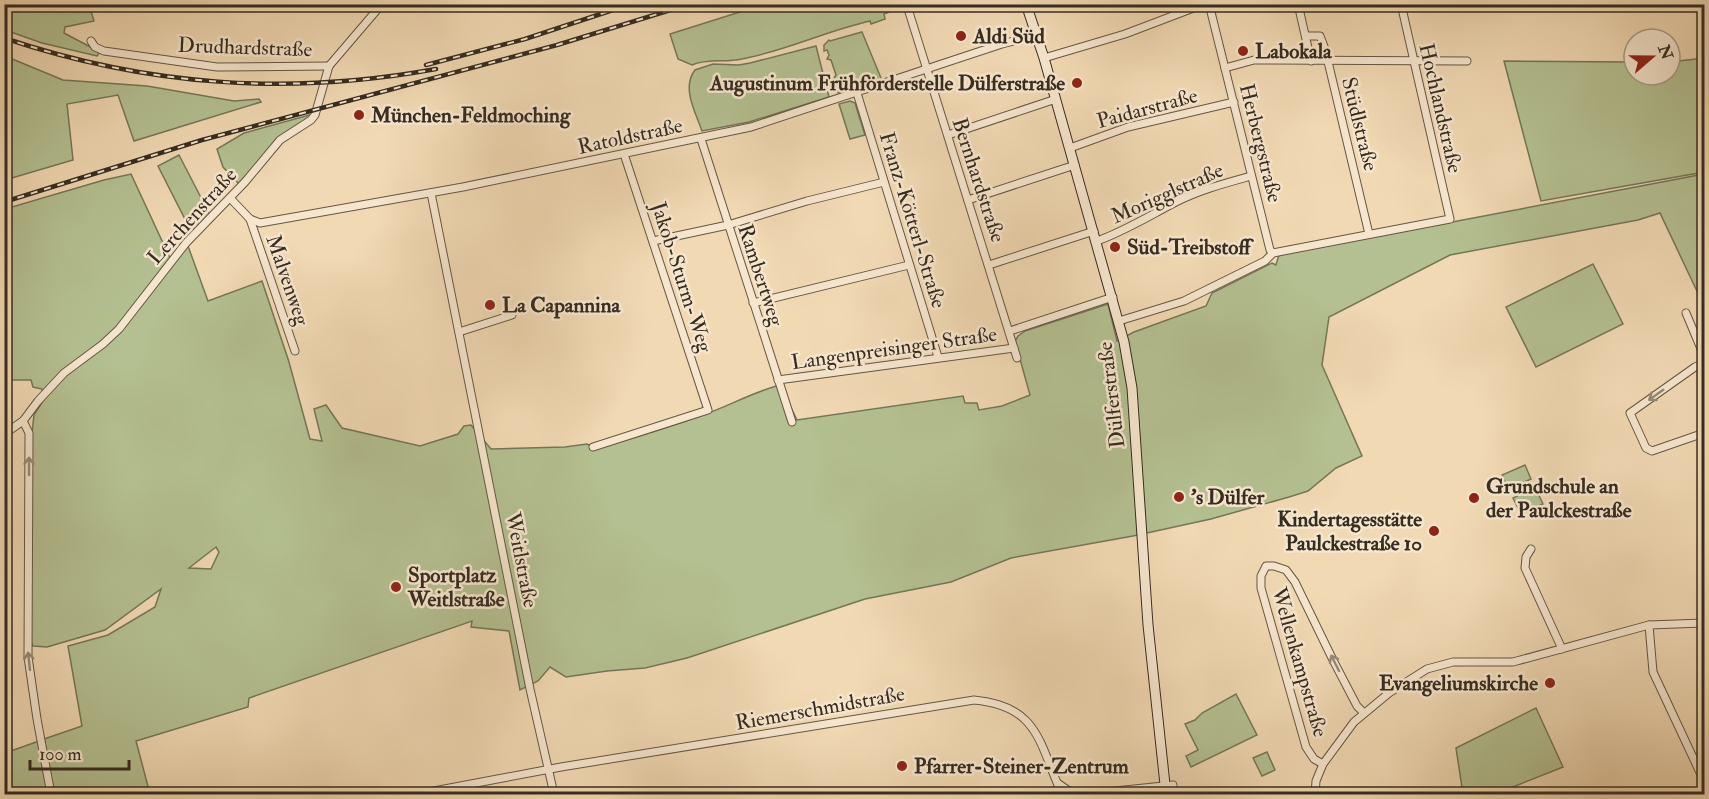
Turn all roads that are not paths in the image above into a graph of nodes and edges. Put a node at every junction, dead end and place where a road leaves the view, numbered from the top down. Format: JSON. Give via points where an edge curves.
{"nodes":[{"id":1,"x":382,"y":4,"type":"edge"},
{"id":2,"x":1026,"y":4,"type":"edge"},
{"id":3,"x":1204,"y":4,"type":"edge"},
{"id":4,"x":1209,"y":4,"type":"edge"},
{"id":5,"x":1298,"y":4,"type":"edge"},
{"id":6,"x":1401,"y":4,"type":"edge"},
{"id":7,"x":909,"y":12,"type":"dead end"},
{"id":8,"x":1037,"y":35,"type":"junction"},
{"id":9,"x":1306,"y":36,"type":"junction"},
{"id":10,"x":91,"y":42,"type":"dead end"},
{"id":11,"x":1044,"y":58,"type":"junction"},
{"id":12,"x":1412,"y":60,"type":"junction"},
{"id":13,"x":1311,"y":61,"type":"junction"},
{"id":14,"x":1328,"y":61,"type":"junction"},
{"id":15,"x":1467,"y":61,"type":"dead end"},
{"id":16,"x":329,"y":66,"type":"junction"},
{"id":17,"x":1225,"y":68,"type":"junction"},
{"id":18,"x":926,"y":69,"type":"junction"},
{"id":19,"x":857,"y":93,"type":"junction"},
{"id":20,"x":1056,"y":99,"type":"junction"},
{"id":21,"x":1234,"y":102,"type":"junction"},
{"id":22,"x":948,"y":135,"type":"junction"},
{"id":23,"x":701,"y":139,"type":"junction"},
{"id":24,"x":1070,"y":148,"type":"junction"},
{"id":25,"x":624,"y":154,"type":"junction"},
{"id":26,"x":1074,"y":165,"type":"junction"},
{"id":27,"x":1251,"y":176,"type":"junction"},
{"id":28,"x":884,"y":182,"type":"junction"},
{"id":29,"x":431,"y":193,"type":"junction"},
{"id":30,"x":230,"y":198,"type":"junction"},
{"id":31,"x":968,"y":200,"type":"junction"},
{"id":32,"x":250,"y":219,"type":"junction"},
{"id":33,"x":728,"y":225,"type":"junction"},
{"id":34,"x":1369,"y":234,"type":"junction"},
{"id":35,"x":1095,"y":236,"type":"junction"},
{"id":36,"x":653,"y":242,"type":"junction"},
{"id":37,"x":1274,"y":253,"type":"junction"},
{"id":38,"x":909,"y":265,"type":"junction"},
{"id":39,"x":989,"y":265,"type":"junction"},
{"id":40,"x":1113,"y":297,"type":"junction"},
{"id":41,"x":753,"y":303,"type":"junction"},
{"id":42,"x":1686,"y":313,"type":"dead end"},
{"id":43,"x":512,"y":315,"type":"dead end"},
{"id":44,"x":1119,"y":321,"type":"junction"},
{"id":45,"x":1010,"y":331,"type":"junction"},
{"id":46,"x":459,"y":332,"type":"junction"},
{"id":47,"x":1014,"y":348,"type":"junction"},
{"id":48,"x":295,"y":351,"type":"dead end"},
{"id":49,"x":1704,"y":356,"type":"edge"},
{"id":50,"x":938,"y":357,"type":"junction"},
{"id":51,"x":1017,"y":358,"type":"dead end"},
{"id":52,"x":1704,"y":363,"type":"edge"},
{"id":53,"x":778,"y":380,"type":"junction"},
{"id":54,"x":23,"y":421,"type":"junction"},
{"id":55,"x":792,"y":422,"type":"dead end"},
{"id":56,"x":1704,"y":433,"type":"edge"},
{"id":57,"x":4,"y":434,"type":"edge"},
{"id":58,"x":593,"y":447,"type":"dead end"},
{"id":59,"x":1531,"y":549,"type":"dead end"},
{"id":60,"x":1704,"y":623,"type":"edge"},
{"id":61,"x":1649,"y":625,"type":"junction"},
{"id":62,"x":1562,"y":649,"type":"junction"},
{"id":63,"x":1364,"y":713,"type":"junction"},
{"id":64,"x":1323,"y":764,"type":"junction"},
{"id":65,"x":547,"y":770,"type":"junction"},
{"id":66,"x":1704,"y":781,"type":"edge"},
{"id":67,"x":1056,"y":782,"type":"junction"},
{"id":68,"x":1168,"y":789,"type":"edge"},
{"id":69,"x":1087,"y":794,"type":"edge"},
{"id":70,"x":51,"y":795,"type":"edge"},
{"id":71,"x":418,"y":795,"type":"edge"},
{"id":72,"x":554,"y":795,"type":"edge"},
{"id":73,"x":1062,"y":795,"type":"edge"},
{"id":74,"x":1315,"y":795,"type":"edge"}],
"edges":[{"from":1,"to":16,"type":"street","name":"Lerchenstraße"},
{"from":2,"to":8,"type":"main road","name":"Dülferstraße"},
{"from":3,"to":11,"type":"street","via":[[1125,34]]},
{"from":4,"to":17,"type":"street","name":"Herbergstraße"},
{"from":5,"to":9,"type":"street"},
{"from":6,"to":12,"type":"street","name":"Hochlandstraße"},
{"from":7,"to":18,"type":"street","name":"Bernhardstraße"},
{"from":8,"to":11,"type":"main road","name":"Dülferstraße"},
{"from":8,"to":18,"type":"street","name":"Ratoldstraße"},
{"from":9,"to":13,"type":"street"},
{"from":9,"to":14,"type":"street","name":"Stüdlstraße","via":[[1320,36]]},
{"from":10,"to":16,"type":"street","name":"Drudhardstraße","via":[[104,51],[217,67]]},
{"from":11,"to":20,"type":"main road","name":"Dülferstraße"},
{"from":12,"to":14,"type":"street"},
{"from":12,"to":15,"type":"street"},
{"from":12,"to":34,"type":"street","name":"Hochlandstraße","via":[[1450,219]]},
{"from":13,"to":14,"type":"street"},
{"from":13,"to":17,"type":"street","via":[[1254,60]]},
{"from":14,"to":34,"type":"street","name":"Stüdlstraße"},
{"from":16,"to":30,"type":"street","name":"Lerchenstraße","via":[[315,115],[280,140]]},
{"from":17,"to":21,"type":"street","name":"Herbergstraße"},
{"from":18,"to":19,"type":"street","name":"Ratoldstraße"},
{"from":18,"to":22,"type":"street","name":"Bernhardstraße"},
{"from":19,"to":23,"type":"street","name":"Ratoldstraße"},
{"from":19,"to":28,"type":"street","name":"Franz-Kötterl-Straße"},
{"from":20,"to":22,"type":"street"},
{"from":20,"to":24,"type":"main road","name":"Dülferstraße"},
{"from":21,"to":24,"type":"street","name":"Paidarstraße","via":[[1128,127]]},
{"from":21,"to":27,"type":"street","name":"Herbergstraße"},
{"from":22,"to":31,"type":"street","name":"Bernhardstraße"},
{"from":23,"to":25,"type":"street","name":"Ratoldstraße"},
{"from":23,"to":33,"type":"street","name":"Rambertweg"},
{"from":24,"to":26,"type":"main road","name":"Dülferstraße"},
{"from":25,"to":29,"type":"street","name":"Ratoldstraße"},
{"from":25,"to":36,"type":"street","name":"Jakob-Sturm-Weg"},
{"from":26,"to":31,"type":"street"},
{"from":26,"to":35,"type":"main road","name":"Dülferstraße"},
{"from":27,"to":35,"type":"street","name":"Morigglstraße","via":[[1178,201],[1125,230]]},
{"from":27,"to":37,"type":"street","name":"Herbergstraße"},
{"from":28,"to":33,"type":"street"},
{"from":28,"to":38,"type":"street","name":"Franz-Kötterl-Straße"},
{"from":29,"to":32,"type":"street","name":"Ratoldstraße","via":[[268,222]]},
{"from":29,"to":46,"type":"street","name":"Weitlstraße"},
{"from":30,"to":32,"type":"street"},
{"from":30,"to":54,"type":"street","name":"Lerchenstraße","via":[[186,243],[119,329],[52,384]]},
{"from":31,"to":39,"type":"street","name":"Bernhardstraße"},
{"from":32,"to":48,"type":"street","name":"Malvenweg"},
{"from":33,"to":36,"type":"street"},
{"from":33,"to":41,"type":"street","name":"Rambertweg"},
{"from":34,"to":37,"type":"street"},
{"from":35,"to":39,"type":"street","name":"Morigglstraße"},
{"from":35,"to":40,"type":"main road","name":"Dülferstraße"},
{"from":36,"to":58,"type":"street","name":"Jakob-Sturm-Weg","via":[[708,410]]},
{"from":37,"to":44,"type":"street","via":[[1184,301]]},
{"from":38,"to":41,"type":"street"},
{"from":38,"to":50,"type":"street","name":"Franz-Kötterl-Straße"},
{"from":39,"to":45,"type":"street","name":"Bernhardstraße"},
{"from":40,"to":44,"type":"main road","name":"Dülferstraße"},
{"from":40,"to":45,"type":"street","name":"Langenpreisinger Straße"},
{"from":41,"to":53,"type":"street","name":"Rambertweg"},
{"from":42,"to":49,"type":"street"},
{"from":43,"to":46,"type":"street"},
{"from":44,"to":68,"type":"main road","name":"Dülferstraße","via":[[1132,388],[1148,625]]},
{"from":45,"to":47,"type":"street","name":"Bernhardstraße"},
{"from":46,"to":65,"type":"street","name":"Weitlstraße"},
{"from":47,"to":50,"type":"street","name":"Langenpreisinger Straße"},
{"from":47,"to":51,"type":"street","name":"Bernhardstraße"},
{"from":50,"to":53,"type":"street","name":"Langenpreisinger Straße"},
{"from":52,"to":56,"type":"street","one_way":true,"via":[[1630,413],[1646,448],[1652,451]]},
{"from":53,"to":55,"type":"street","name":"Rambertweg"},
{"from":54,"to":57,"type":"street","name":"Lerchenstraße"},
{"from":70,"to":54,"type":"street","one_way":true,"via":[[28,657],[29,434]]},
{"from":59,"to":62,"type":"street","via":[[1525,568]]},
{"from":60,"to":61,"type":"street"},
{"from":61,"to":62,"type":"street"},
{"from":61,"to":66,"type":"street","via":[[1653,672]]},
{"from":62,"to":63,"type":"street","via":[[1507,663],[1453,662],[1427,669]]},
{"from":63,"to":64,"type":"street","via":[[1339,739]]},
{"from":63,"to":64,"type":"street","name":"Wellenkampstraße","one_way":true,"via":[[1295,582],[1286,570],[1266,566],[1261,588],[1295,710],[1310,754]]},
{"from":64,"to":74,"type":"street"},
{"from":65,"to":67,"type":"street","name":"Riemerschmidstraße","via":[[974,700],[1007,706],[1034,728]]},
{"from":65,"to":71,"type":"street","name":"Riemerschmidstraße"},
{"from":65,"to":72,"type":"street","name":"Weitlstraße"},
{"from":67,"to":69,"type":"street","via":[[1069,791]]},
{"from":67,"to":73,"type":"street","name":"Riemerschmidstraße"},
{"from":68,"to":69,"type":"street"}]}
